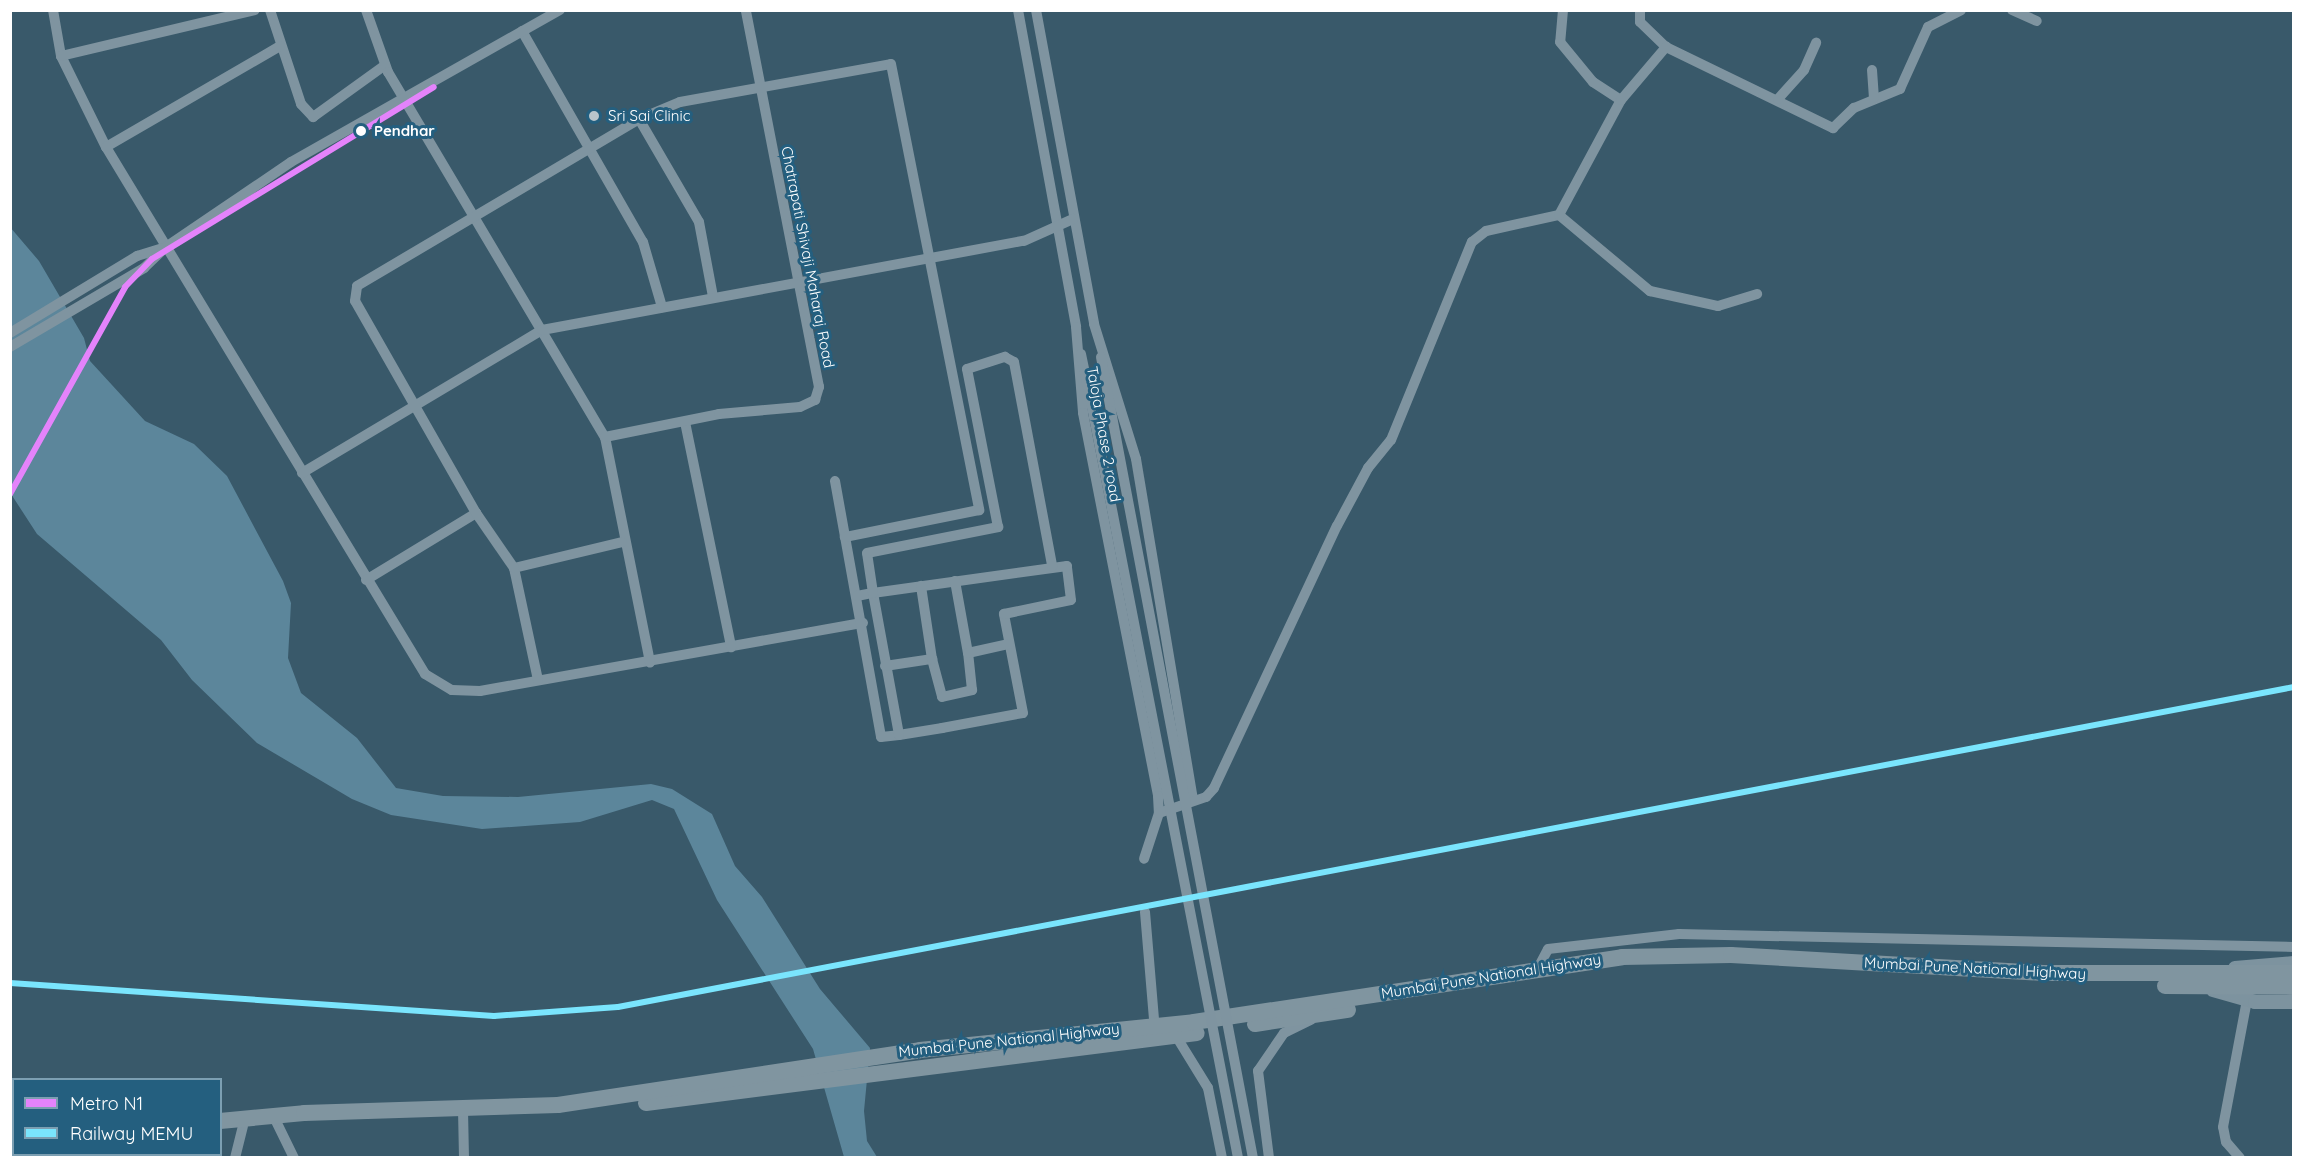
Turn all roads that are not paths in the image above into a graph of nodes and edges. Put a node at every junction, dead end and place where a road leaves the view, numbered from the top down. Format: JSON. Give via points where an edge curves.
{"nodes":[{"id":1,"x":53,"y":10,"type":"edge"},
{"id":2,"x":255,"y":10,"type":"edge"},
{"id":3,"x":270,"y":10,"type":"edge"},
{"id":4,"x":366,"y":10,"type":"edge"},
{"id":5,"x":560,"y":10,"type":"edge"},
{"id":6,"x":746,"y":10,"type":"edge"},
{"id":7,"x":1018,"y":10,"type":"edge"},
{"id":8,"x":1036,"y":10,"type":"edge"},
{"id":9,"x":1563,"y":10,"type":"edge"},
{"id":10,"x":1640,"y":10,"type":"edge"},
{"id":11,"x":1961,"y":10,"type":"edge"},
{"id":12,"x":2012,"y":10,"type":"edge"},
{"id":13,"x":2037,"y":21,"type":"dead end"},
{"id":14,"x":522,"y":31,"type":"junction"},
{"id":15,"x":1816,"y":44,"type":"dead end"},
{"id":16,"x":280,"y":46,"type":"junction"},
{"id":17,"x":1666,"y":47,"type":"junction"},
{"id":18,"x":62,"y":56,"type":"junction"},
{"id":19,"x":385,"y":65,"type":"junction"},
{"id":20,"x":1872,"y":70,"type":"dead end"},
{"id":21,"x":759,"y":87,"type":"junction"},
{"id":22,"x":1874,"y":98,"type":"junction"},
{"id":23,"x":1778,"y":99,"type":"junction"},
{"id":24,"x":1621,"y":100,"type":"junction"},
{"id":25,"x":404,"y":101,"type":"junction"},
{"id":26,"x":639,"y":119,"type":"junction"},
{"id":27,"x":106,"y":147,"type":"junction"},
{"id":28,"x":589,"y":150,"type":"junction"},
{"id":29,"x":1559,"y":215,"type":"junction"},
{"id":30,"x":476,"y":219,"type":"junction"},
{"id":31,"x":1073,"y":219,"type":"junction"},
{"id":32,"x":1054,"y":223,"type":"junction"},
{"id":33,"x":166,"y":247,"type":"junction"},
{"id":34,"x":931,"y":257,"type":"junction"},
{"id":35,"x":797,"y":281,"type":"junction"},
{"id":36,"x":1757,"y":294,"type":"dead end"},
{"id":37,"x":713,"y":297,"type":"junction"},
{"id":38,"x":662,"y":307,"type":"junction"},
{"id":39,"x":1094,"y":324,"type":"junction"},
{"id":40,"x":1076,"y":327,"type":"junction"},
{"id":41,"x":542,"y":330,"type":"junction"},
{"id":42,"x":10,"y":333,"type":"edge"},
{"id":43,"x":10,"y":347,"type":"edge"},
{"id":44,"x":973,"y":398,"type":"junction"},
{"id":45,"x":958,"y":400,"type":"junction"},
{"id":46,"x":418,"y":404,"type":"junction"},
{"id":47,"x":685,"y":422,"type":"junction"},
{"id":48,"x":605,"y":437,"type":"junction"},
{"id":49,"x":987,"y":468,"type":"junction"},
{"id":50,"x":971,"y":471,"type":"junction"},
{"id":51,"x":302,"y":473,"type":"junction"},
{"id":52,"x":835,"y":481,"type":"dead end"},
{"id":53,"x":476,"y":513,"type":"junction"},
{"id":54,"x":845,"y":537,"type":"junction"},
{"id":55,"x":622,"y":542,"type":"junction"},
{"id":56,"x":1052,"y":566,"type":"junction"},
{"id":57,"x":514,"y":568,"type":"junction"},
{"id":58,"x":366,"y":580,"type":"junction"},
{"id":59,"x":955,"y":581,"type":"junction"},
{"id":60,"x":921,"y":586,"type":"junction"},
{"id":61,"x":873,"y":593,"type":"junction"},
{"id":62,"x":857,"y":596,"type":"junction"},
{"id":63,"x":863,"y":623,"type":"junction"},
{"id":64,"x":1009,"y":644,"type":"junction"},
{"id":65,"x":731,"y":647,"type":"junction"},
{"id":66,"x":968,"y":653,"type":"junction"},
{"id":67,"x":932,"y":659,"type":"junction"},
{"id":68,"x":650,"y":663,"type":"junction"},
{"id":69,"x":885,"y":666,"type":"junction"},
{"id":70,"x":538,"y":680,"type":"junction"},
{"id":71,"x":899,"y":735,"type":"junction"},
{"id":72,"x":1192,"y":800,"type":"junction"},
{"id":73,"x":1159,"y":813,"type":"junction"},
{"id":74,"x":1144,"y":860,"type":"dead end"},
{"id":75,"x":1145,"y":912,"type":"dead end"},
{"id":76,"x":2294,"y":947,"type":"edge"},
{"id":77,"x":2294,"y":963,"type":"edge"},
{"id":78,"x":1538,"y":968,"type":"junction"},
{"id":79,"x":2294,"y":973,"type":"edge"},
{"id":80,"x":2200,"y":980,"type":"junction"},
{"id":81,"x":2241,"y":987,"type":"junction"},
{"id":82,"x":2294,"y":987,"type":"edge"},
{"id":83,"x":2294,"y":1002,"type":"edge"},
{"id":84,"x":1324,"y":1014,"type":"junction"},
{"id":85,"x":1155,"y":1030,"type":"junction"},
{"id":86,"x":1176,"y":1036,"type":"junction"},
{"id":87,"x":463,"y":1115,"type":"junction"},
{"id":88,"x":275,"y":1120,"type":"junction"},
{"id":89,"x":222,"y":1121,"type":"edge"},
{"id":90,"x":243,"y":1126,"type":"junction"},
{"id":91,"x":222,"y":1131,"type":"edge"},
{"id":92,"x":235,"y":1158,"type":"edge"},
{"id":93,"x":294,"y":1158,"type":"edge"},
{"id":94,"x":464,"y":1158,"type":"edge"},
{"id":95,"x":1222,"y":1158,"type":"edge"},
{"id":96,"x":1238,"y":1158,"type":"edge"},
{"id":97,"x":1253,"y":1158,"type":"edge"},
{"id":98,"x":1269,"y":1158,"type":"edge"},
{"id":99,"x":2240,"y":1158,"type":"edge"}],
"edges":[{"from":1,"to":18,"type":"street"},
{"from":2,"to":18,"type":"street"},
{"from":3,"to":16,"type":"street"},
{"from":4,"to":19,"type":"street"},
{"from":5,"to":14,"type":"street"},
{"from":6,"to":21,"type":"street","name":"Chatrapati Shivaji Maharaj Road"},
{"from":7,"to":32,"type":"street","name":"Taloja Phase 2 road"},
{"from":8,"to":31,"type":"street","name":"Taloja Phase 2 road"},
{"from":9,"to":24,"type":"street","via":[[1560,42],[1593,82]]},
{"from":10,"to":17,"type":"street","via":[[1640,22]]},
{"from":11,"to":22,"type":"street","via":[[1928,27],[1900,89]]},
{"from":12,"to":13,"type":"street"},
{"from":14,"to":25,"type":"street"},
{"from":14,"to":28,"type":"street"},
{"from":15,"to":23,"type":"street","via":[[1804,70]]},
{"from":16,"to":19,"type":"street","via":[[301,104],[313,117],[338,94]]},
{"from":16,"to":27,"type":"street"},
{"from":17,"to":23,"type":"street"},
{"from":17,"to":24,"type":"street"},
{"from":18,"to":27,"type":"street"},
{"from":19,"to":25,"type":"street"},
{"from":20,"to":22,"type":"street"},
{"from":21,"to":26,"type":"street","via":[[680,102]]},
{"from":21,"to":34,"type":"street","via":[[891,64]]},
{"from":21,"to":35,"type":"street","name":"Chatrapati Shivaji Maharaj Road"},
{"from":22,"to":23,"type":"street","via":[[1833,128]]},
{"from":24,"to":29,"type":"street"},
{"from":25,"to":30,"type":"street"},
{"from":25,"to":33,"type":"street","via":[[291,162]]},
{"from":26,"to":28,"type":"street"},
{"from":26,"to":37,"type":"street","via":[[699,222]]},
{"from":27,"to":33,"type":"street"},
{"from":28,"to":30,"type":"street"},
{"from":28,"to":38,"type":"street","via":[[643,242]]},
{"from":29,"to":36,"type":"street","via":[[1650,291],[1718,306]]},
{"from":29,"to":72,"type":"street","via":[[1486,231],[1472,242],[1418,382],[1379,457],[1368,468],[1214,788]]},
{"from":30,"to":41,"type":"street"},
{"from":30,"to":46,"type":"street","via":[[357,286],[355,301]]},
{"from":31,"to":32,"type":"street"},
{"from":31,"to":39,"type":"street","name":"Taloja Phase 2 road"},
{"from":32,"to":34,"type":"street","via":[[1024,241]]},
{"from":32,"to":40,"type":"street","name":"Taloja Phase 2 road"},
{"from":33,"to":42,"type":"street","via":[[137,256]]},
{"from":33,"to":43,"type":"street","via":[[144,268]]},
{"from":33,"to":51,"type":"street"},
{"from":34,"to":35,"type":"street"},
{"from":34,"to":45,"type":"street"},
{"from":35,"to":37,"type":"street"},
{"from":35,"to":47,"type":"street","name":"Chatrapati Shivaji Maharaj Road","via":[[819,387],[815,400],[800,407]]},
{"from":37,"to":38,"type":"street"},
{"from":38,"to":41,"type":"street"},
{"from":39,"to":72,"type":"street","name":"Taloja Phase 2 road","via":[[1136,459]]},
{"from":39,"to":97,"type":"street","bridge":true},
{"from":40,"to":73,"type":"street","name":"Taloja Phase 2 road","via":[[1078,388]]},
{"from":40,"to":96,"type":"street","bridge":true},
{"from":41,"to":46,"type":"street"},
{"from":41,"to":48,"type":"street"},
{"from":44,"to":45,"type":"street"},
{"from":44,"to":49,"type":"street"},
{"from":44,"to":56,"type":"street","via":[[968,367],[1012,358]]},
{"from":45,"to":50,"type":"street"},
{"from":46,"to":51,"type":"street"},
{"from":46,"to":53,"type":"street"},
{"from":47,"to":48,"type":"street"},
{"from":47,"to":65,"type":"street"},
{"from":48,"to":55,"type":"street"},
{"from":49,"to":50,"type":"street"},
{"from":49,"to":61,"type":"street","via":[[998,527],[867,553]]},
{"from":50,"to":54,"type":"street","via":[[979,510]]},
{"from":51,"to":58,"type":"street"},
{"from":52,"to":54,"type":"street"},
{"from":53,"to":57,"type":"street"},
{"from":53,"to":58,"type":"street"},
{"from":54,"to":62,"type":"street"},
{"from":55,"to":57,"type":"street"},
{"from":55,"to":68,"type":"street"},
{"from":56,"to":59,"type":"street"},
{"from":56,"to":64,"type":"street","via":[[1067,565],[1072,599],[1005,613]]},
{"from":57,"to":70,"type":"street"},
{"from":58,"to":70,"type":"street","via":[[425,674],[452,690]]},
{"from":59,"to":60,"type":"street"},
{"from":59,"to":66,"type":"street"},
{"from":60,"to":61,"type":"street"},
{"from":60,"to":67,"type":"street"},
{"from":61,"to":62,"type":"street"},
{"from":61,"to":69,"type":"street"},
{"from":62,"to":63,"type":"street"},
{"from":63,"to":65,"type":"street"},
{"from":63,"to":71,"type":"street","via":[[881,737]]},
{"from":64,"to":66,"type":"street"},
{"from":64,"to":71,"type":"street","via":[[1023,713]]},
{"from":65,"to":68,"type":"street"},
{"from":66,"to":67,"type":"street","via":[[972,690],[942,697]]},
{"from":67,"to":69,"type":"street"},
{"from":68,"to":70,"type":"street"},
{"from":69,"to":71,"type":"street"},
{"from":72,"to":73,"type":"street"},
{"from":73,"to":74,"type":"street","name":"Taloja Phase 2 road"},
{"from":75,"to":85,"type":"street"},
{"from":76,"to":78,"type":"street","via":[[1679,934],[1548,949]]},
{"from":77,"to":80,"type":"main road"},
{"from":78,"to":80,"type":"highway","name":"Mumbai Pune National Highway","via":[[1673,955]]},
{"from":78,"to":85,"type":"highway","name":"Mumbai Pune National Highway"},
{"from":79,"to":81,"type":"highway"},
{"from":80,"to":81,"type":"highway"},
{"from":80,"to":84,"type":"highway","name":"Mumbai Pune National Highway","via":[[2046,985],[1701,965],[1581,972]]},
{"from":81,"to":82,"type":"highway"},
{"from":81,"to":83,"type":"main road"},
{"from":81,"to":99,"type":"street","via":[[2223,1127],[2226,1142]]},
{"from":84,"to":86,"type":"highway","name":"Mumbai Pune National Highway"},
{"from":84,"to":98,"type":"street","via":[[1284,1033],[1258,1071]]},
{"from":85,"to":86,"type":"highway","name":"Mumbai Pune National Highway"},
{"from":85,"to":87,"type":"highway","name":"Mumbai Pune National Highway","via":[[920,1050],[569,1103]]},
{"from":85,"to":87,"type":"highway","name":"Mumbai Pune National Highway","via":[[786,1088],[522,1119]]},
{"from":86,"to":95,"type":"street","via":[[1208,1088]]},
{"from":87,"to":88,"type":"highway"},
{"from":87,"to":94,"type":"street"},
{"from":88,"to":89,"type":"highway"},
{"from":88,"to":90,"type":"highway"},
{"from":88,"to":93,"type":"street"},
{"from":90,"to":91,"type":"highway"},
{"from":90,"to":92,"type":"street"}]}
